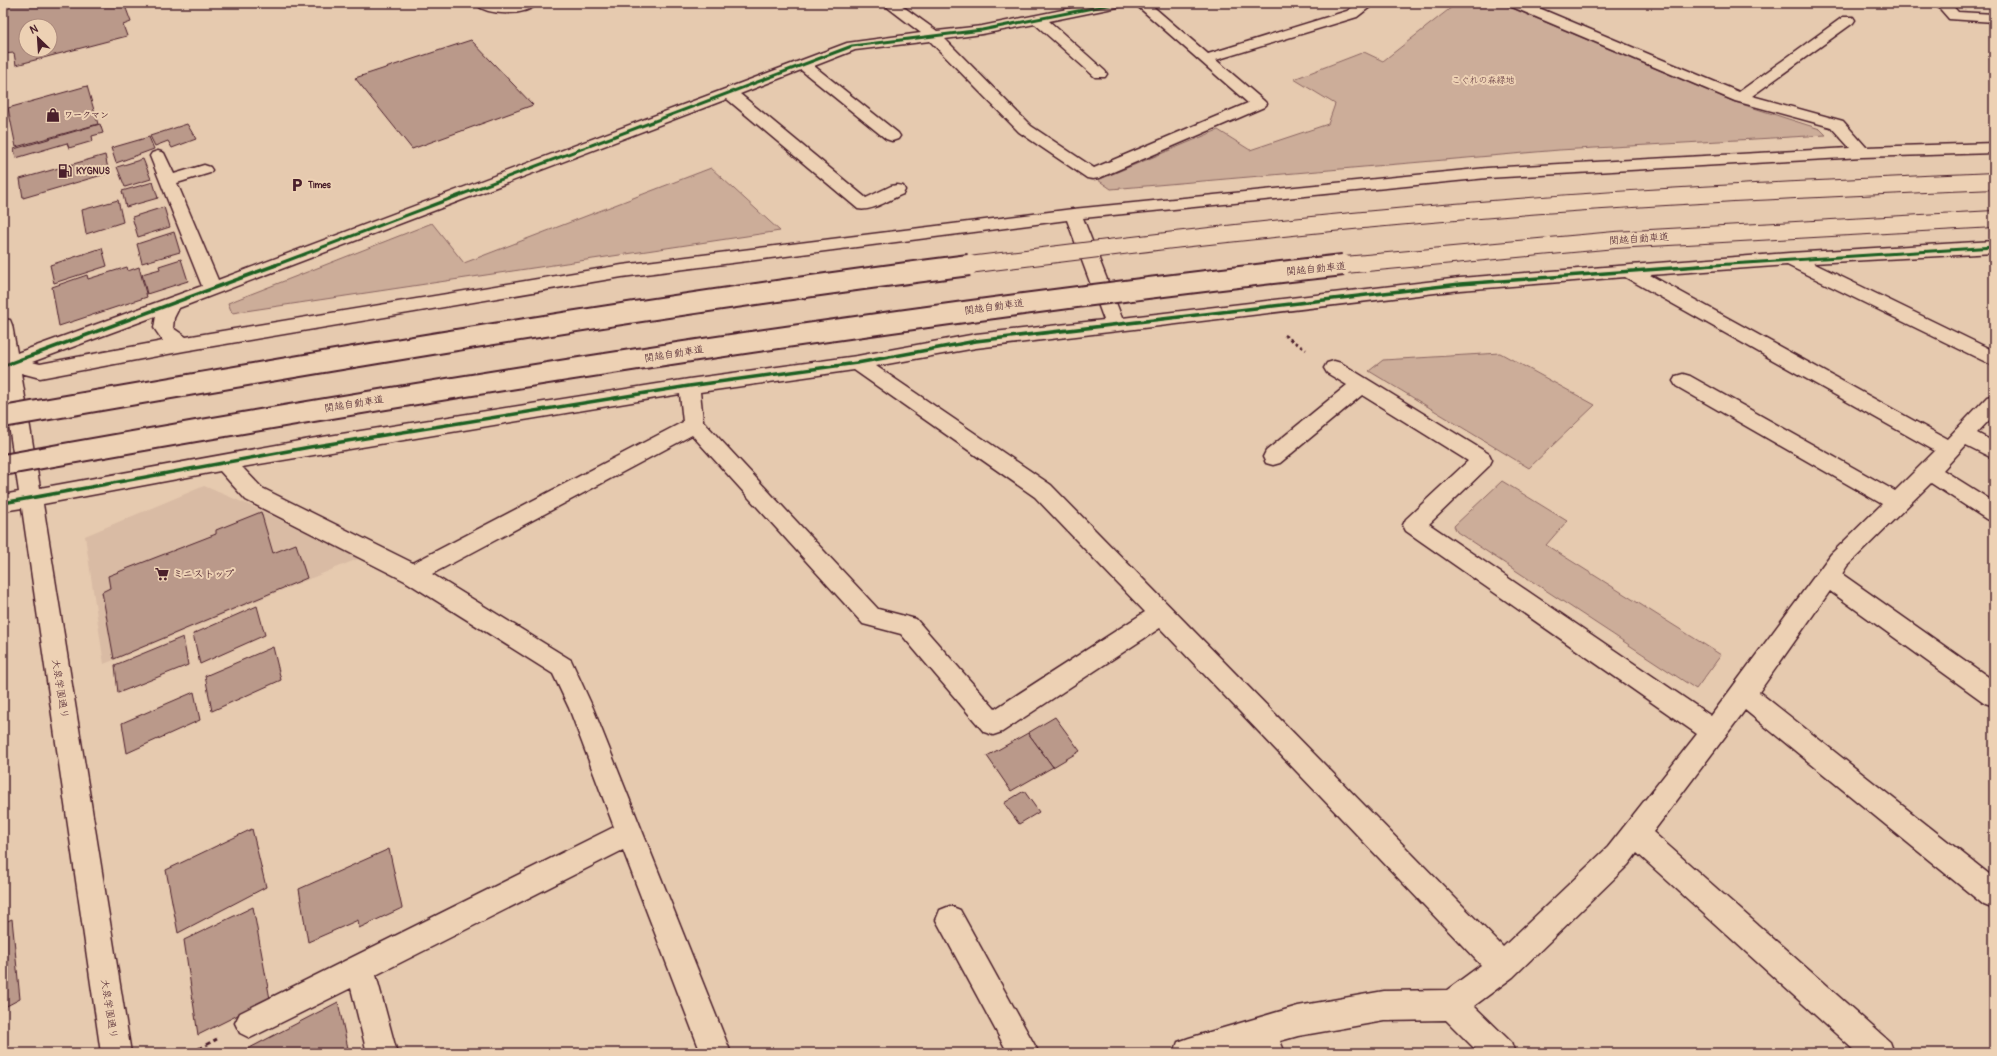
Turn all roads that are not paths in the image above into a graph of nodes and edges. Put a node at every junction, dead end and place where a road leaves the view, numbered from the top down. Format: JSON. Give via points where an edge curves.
{"nodes":[{"id":1,"x":482,"y":3,"type":"edge"},
{"id":2,"x":531,"y":3,"type":"edge"},
{"id":3,"x":889,"y":3,"type":"edge"},
{"id":4,"x":1118,"y":3,"type":"edge"},
{"id":5,"x":1142,"y":3,"type":"edge"},
{"id":6,"x":1368,"y":3,"type":"edge"},
{"id":7,"x":1515,"y":3,"type":"edge"},
{"id":8,"x":1942,"y":3,"type":"edge"},
{"id":9,"x":1041,"y":15,"type":"junction"},
{"id":10,"x":1994,"y":18,"type":"edge"},
{"id":11,"x":1848,"y":20,"type":"dead end"},
{"id":12,"x":934,"y":36,"type":"junction"},
{"id":13,"x":1205,"y":60,"type":"junction"},
{"id":14,"x":804,"y":65,"type":"junction"},
{"id":15,"x":1100,"y":74,"type":"dead end"},
{"id":16,"x":729,"y":93,"type":"junction"},
{"id":17,"x":1740,"y":98,"type":"junction"},
{"id":18,"x":892,"y":136,"type":"dead end"},
{"id":19,"x":1994,"y":148,"type":"edge"},
{"id":20,"x":1862,"y":152,"type":"junction"},
{"id":21,"x":158,"y":156,"type":"dead end"},
{"id":22,"x":204,"y":170,"type":"dead end"},
{"id":23,"x":168,"y":181,"type":"junction"},
{"id":24,"x":1994,"y":181,"type":"edge"},
{"id":25,"x":897,"y":190,"type":"dead end"},
{"id":26,"x":1073,"y":214,"type":"junction"},
{"id":27,"x":1994,"y":219,"type":"edge"},
{"id":28,"x":1994,"y":247,"type":"edge"},
{"id":29,"x":1789,"y":259,"type":"junction"},
{"id":30,"x":1628,"y":271,"type":"junction"},
{"id":31,"x":212,"y":290,"type":"junction"},
{"id":32,"x":172,"y":304,"type":"junction"},
{"id":33,"x":3,"y":325,"type":"edge"},
{"id":34,"x":1115,"y":325,"type":"junction"},
{"id":35,"x":184,"y":344,"type":"junction"},
{"id":36,"x":1994,"y":359,"type":"edge"},
{"id":37,"x":857,"y":363,"type":"junction"},
{"id":38,"x":6,"y":365,"type":"edge"},
{"id":39,"x":1334,"y":368,"type":"road end"},
{"id":40,"x":1683,"y":381,"type":"dead end"},
{"id":41,"x":1360,"y":385,"type":"junction"},
{"id":42,"x":690,"y":386,"type":"junction"},
{"id":43,"x":1994,"y":402,"type":"edge"},
{"id":44,"x":3,"y":417,"type":"edge"},
{"id":45,"x":695,"y":425,"type":"junction"},
{"id":46,"x":1956,"y":442,"type":"junction"},
{"id":47,"x":1994,"y":451,"type":"edge"},
{"id":48,"x":1273,"y":457,"type":"dead end"},
{"id":49,"x":225,"y":463,"type":"junction"},
{"id":50,"x":3,"y":465,"type":"edge"},
{"id":51,"x":1929,"y":471,"type":"junction"},
{"id":52,"x":31,"y":497,"type":"junction"},
{"id":53,"x":3,"y":503,"type":"edge"},
{"id":54,"x":1897,"y":503,"type":"junction"},
{"id":55,"x":1994,"y":513,"type":"edge"},
{"id":56,"x":413,"y":574,"type":"junction"},
{"id":57,"x":1827,"y":576,"type":"junction"},
{"id":58,"x":1162,"y":614,"type":"junction"},
{"id":59,"x":1743,"y":694,"type":"junction"},
{"id":60,"x":1994,"y":695,"type":"edge"},
{"id":61,"x":1713,"y":731,"type":"junction"},
{"id":62,"x":630,"y":833,"type":"junction"},
{"id":63,"x":1635,"y":834,"type":"junction"},
{"id":64,"x":1994,"y":895,"type":"edge"},
{"id":65,"x":950,"y":920,"type":"dead end"},
{"id":66,"x":360,"y":967,"type":"junction"},
{"id":67,"x":1503,"y":967,"type":"junction"},
{"id":68,"x":1452,"y":1005,"type":"junction"},
{"id":69,"x":250,"y":1023,"type":"dead end"},
{"id":70,"x":1263,"y":1043,"type":"edge"},
{"id":71,"x":116,"y":1053,"type":"edge"},
{"id":72,"x":382,"y":1053,"type":"edge"},
{"id":73,"x":716,"y":1053,"type":"edge"},
{"id":74,"x":1024,"y":1053,"type":"edge"},
{"id":75,"x":1189,"y":1053,"type":"edge"},
{"id":76,"x":1500,"y":1053,"type":"edge"},
{"id":77,"x":1879,"y":1053,"type":"edge"}],
"edges":[{"from":1,"to":2,"type":"main road","via":[[490,9],[504,10]]},
{"from":3,"to":12,"type":"main road"},
{"from":4,"to":9,"type":"main road"},
{"from":5,"to":13,"type":"main road"},
{"from":6,"to":13,"type":"main road","via":[[1352,14]]},
{"from":7,"to":17,"type":"main road"},
{"from":8,"to":10,"type":"main road","via":[[1954,16]]},
{"from":9,"to":12,"type":"main road","via":[[982,30]]},
{"from":9,"to":15,"type":"main road"},
{"from":11,"to":17,"type":"main road"},
{"from":12,"to":13,"type":"main road","via":[[1025,129],[1093,174],[1259,104]]},
{"from":12,"to":14,"type":"main road","via":[[852,46]]},
{"from":14,"to":16,"type":"main road"},
{"from":14,"to":18,"type":"main road"},
{"from":16,"to":25,"type":"main road","via":[[864,205]]},
{"from":16,"to":31,"type":"main road"},
{"from":17,"to":20,"type":"main road","via":[[1837,124]]},
{"from":19,"to":20,"type":"main road"},
{"from":20,"to":26,"type":"main road","via":[[1486,173]]},
{"from":21,"to":23,"type":"main road"},
{"from":22,"to":23,"type":"main road"},
{"from":23,"to":31,"type":"main road"},
{"from":24,"to":44,"type":"main road","bridge":true,"via":[[1636,198],[1454,211],[1260,230],[839,282],[530,328]]},
{"from":26,"to":34,"type":"main road"},
{"from":26,"to":35,"type":"main road","via":[[622,271]]},
{"from":27,"to":50,"type":"main road","name":"関越自動車道","bridge":true,"via":[[1559,244],[1122,290],[829,330],[506,379]]},
{"from":28,"to":29,"type":"main road"},
{"from":29,"to":30,"type":"main road"},
{"from":29,"to":36,"type":"main road"},
{"from":30,"to":34,"type":"main road","via":[[1460,284]]},
{"from":30,"to":46,"type":"main road"},
{"from":31,"to":32,"type":"main road"},
{"from":32,"to":35,"type":"main road","via":[[162,323],[163,329],[171,338]]},
{"from":32,"to":38,"type":"main road"},
{"from":33,"to":38,"type":"main road","name":"大泉学園通り"},
{"from":34,"to":37,"type":"main road","via":[[976,341]]},
{"from":35,"to":38,"type":"main road","via":[[40,371]]},
{"from":37,"to":42,"type":"main road"},
{"from":37,"to":58,"type":"main road","via":[[1043,491]]},
{"from":38,"to":52,"type":"main road","name":"大泉学園通り"},
{"from":39,"to":41,"type":"main road"},
{"from":40,"to":54,"type":"main road"},
{"from":41,"to":48,"type":"main road"},
{"from":41,"to":61,"type":"main road","via":[[1482,460],[1414,525]]},
{"from":42,"to":45,"type":"main road"},
{"from":42,"to":49,"type":"main road"},
{"from":43,"to":46,"type":"main road"},
{"from":45,"to":56,"type":"main road"},
{"from":45,"to":58,"type":"main road","via":[[871,617],[908,626],[993,724]]},
{"from":46,"to":47,"type":"main road"},
{"from":46,"to":51,"type":"main road"},
{"from":49,"to":52,"type":"main road"},
{"from":49,"to":56,"type":"main road","via":[[254,494]]},
{"from":51,"to":54,"type":"main road"},
{"from":51,"to":55,"type":"main road"},
{"from":52,"to":53,"type":"main road"},
{"from":52,"to":71,"type":"main road","name":"大泉学園通り"},
{"from":54,"to":57,"type":"main road","via":[[1839,560]]},
{"from":56,"to":62,"type":"main road","via":[[562,666]]},
{"from":57,"to":59,"type":"main road"},
{"from":57,"to":60,"type":"main road"},
{"from":58,"to":67,"type":"main road"},
{"from":59,"to":61,"type":"main road"},
{"from":59,"to":64,"type":"main road"},
{"from":61,"to":63,"type":"main road"},
{"from":62,"to":66,"type":"main road"},
{"from":62,"to":73,"type":"main road"},
{"from":63,"to":67,"type":"main road","via":[[1618,856]]},
{"from":63,"to":77,"type":"main road"},
{"from":65,"to":74,"type":"main road"},
{"from":66,"to":69,"type":"main road"},
{"from":66,"to":72,"type":"main road"},
{"from":67,"to":68,"type":"main road"},
{"from":68,"to":70,"type":"main road","via":[[1384,1006],[1298,1021]]},
{"from":68,"to":76,"type":"main road"},
{"from":70,"to":75,"type":"main road"}]}
